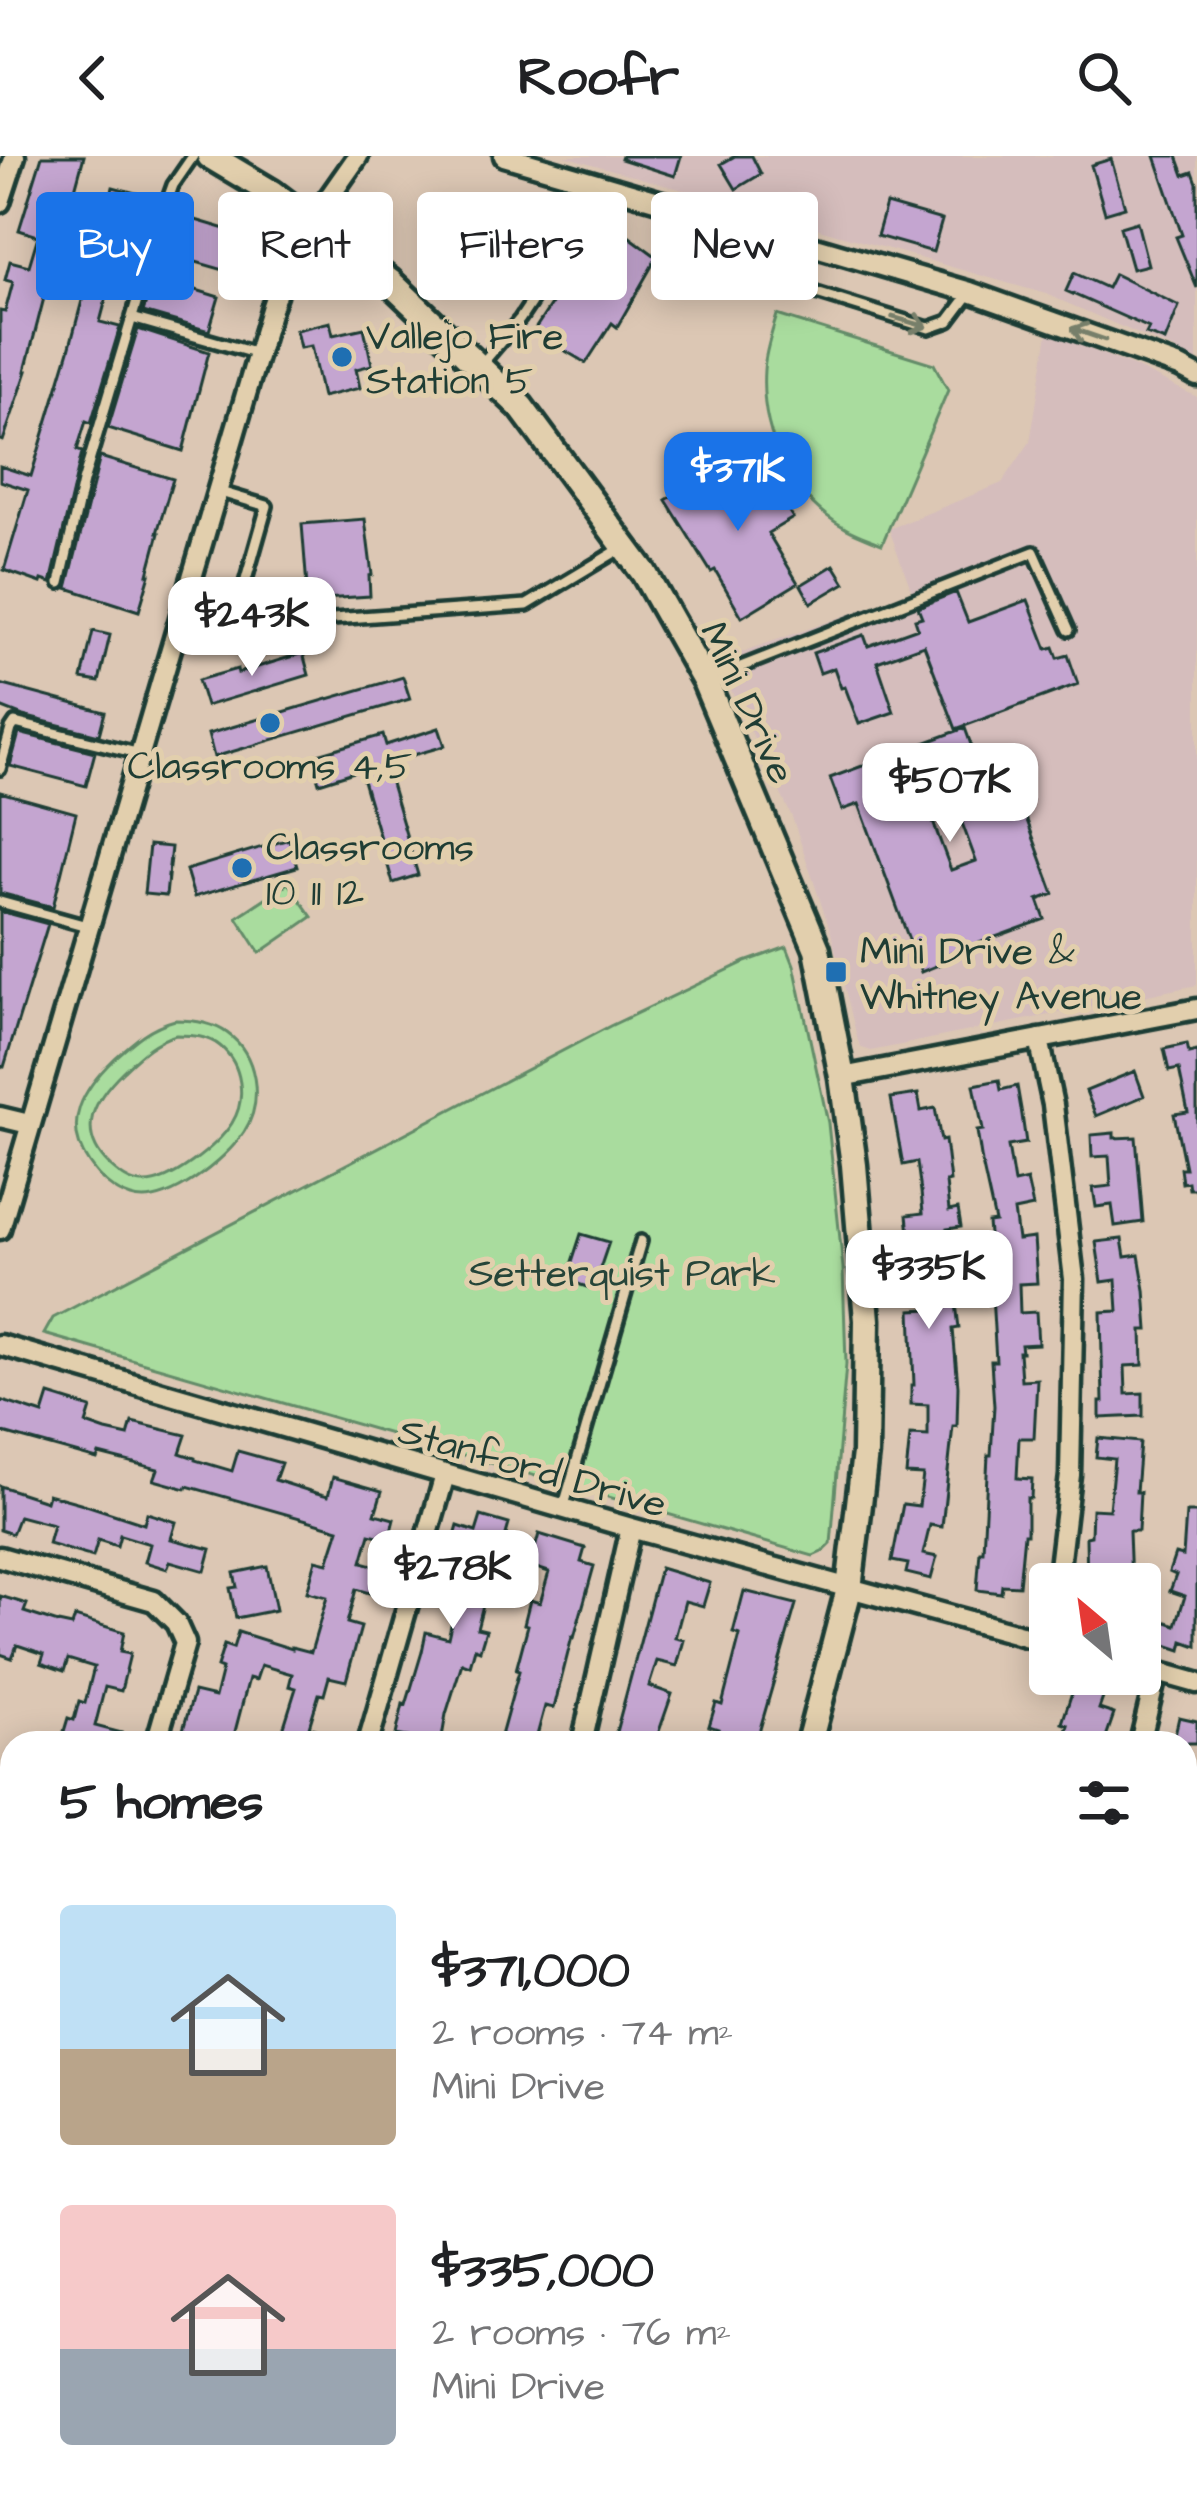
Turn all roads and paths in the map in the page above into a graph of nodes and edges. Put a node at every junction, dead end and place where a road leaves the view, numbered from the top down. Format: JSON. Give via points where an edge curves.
{"nodes":[{"id":1,"x":15,"y":156,"type":"edge"},
{"id":2,"x":193,"y":156,"type":"edge"},
{"id":3,"x":210,"y":156,"type":"edge"},
{"id":4,"x":358,"y":156,"type":"edge"},
{"id":5,"x":504,"y":156,"type":"edge"},
{"id":6,"x":595,"y":182,"type":"junction"},
{"id":7,"x":269,"y":192,"type":"edge"},
{"id":8,"x":333,"y":192,"type":"edge"},
{"id":9,"x":651,"y":199,"type":"edge"},
{"id":10,"x":0,"y":202,"type":"edge"},
{"id":11,"x":818,"y":248,"type":"edge"},
{"id":12,"x":393,"y":285,"type":"edge"},
{"id":13,"x":970,"y":292,"type":"junction"},
{"id":14,"x":818,"y":294,"type":"edge"},
{"id":15,"x":276,"y":300,"type":"edge"},
{"id":16,"x":132,"y":318,"type":"junction"},
{"id":17,"x":258,"y":354,"type":"junction"},
{"id":18,"x":479,"y":367,"type":"junction"},
{"id":19,"x":1197,"y":376,"type":"edge"},
{"id":20,"x":217,"y":491,"type":"junction"},
{"id":21,"x":624,"y":547,"type":"junction"},
{"id":22,"x":60,"y":583,"type":"dead end"},
{"id":23,"x":1070,"y":630,"type":"dead end"},
{"id":24,"x":705,"y":681,"type":"junction"},
{"id":25,"x":141,"y":754,"type":"junction"},
{"id":26,"x":0,"y":770,"type":"edge"},
{"id":27,"x":0,"y":902,"type":"edge"},
{"id":28,"x":88,"y":927,"type":"junction"},
{"id":29,"x":1197,"y":1010,"type":"edge"},
{"id":30,"x":1039,"y":1039,"type":"junction"},
{"id":31,"x":842,"y":1077,"type":"junction"},
{"id":32,"x":0,"y":1117,"type":"edge"},
{"id":33,"x":29,"y":1124,"type":"junction"},
{"id":34,"x":0,"y":1229,"type":"edge"},
{"id":35,"x":641,"y":1241,"type":"dead end"},
{"id":36,"x":0,"y":1345,"type":"edge"},
{"id":37,"x":445,"y":1475,"type":"junction"},
{"id":38,"x":563,"y":1508,"type":"junction"},
{"id":39,"x":631,"y":1528,"type":"junction"},
{"id":40,"x":0,"y":1557,"type":"edge"},
{"id":41,"x":1060,"y":1563,"type":"edge"},
{"id":42,"x":849,"y":1589,"type":"junction"},
{"id":43,"x":194,"y":1610,"type":"dead end"},
{"id":44,"x":176,"y":1624,"type":"junction"},
{"id":45,"x":1029,"y":1637,"type":"edge"},
{"id":46,"x":1161,"y":1673,"type":"edge"},
{"id":47,"x":1197,"y":1683,"type":"edge"},
{"id":48,"x":1146,"y":1695,"type":"edge"},
{"id":49,"x":159,"y":1731,"type":"edge"},
{"id":50,"x":371,"y":1731,"type":"edge"},
{"id":51,"x":585,"y":1731,"type":"edge"},
{"id":52,"x":812,"y":1731,"type":"edge"},
{"id":53,"x":1141,"y":1731,"type":"edge"}],
"edges":[{"from":1,"to":10,"type":"street"},
{"from":2,"to":16,"type":"lane","via":[[173,184]]},
{"from":3,"to":7,"type":"street","name":"Mini Drive"},
{"from":4,"to":8,"type":"street"},
{"from":5,"to":6,"type":"street"},
{"from":6,"to":9,"type":"street"},
{"from":6,"to":18,"type":"lane","via":[[577,233]]},
{"from":11,"to":13,"type":"street"},
{"from":12,"to":18,"type":"street","name":"Mini Drive"},
{"from":14,"to":13,"type":"lane","one_way":true,"via":[[929,328],[950,320]]},
{"from":19,"to":13,"type":"street","one_way":true},
{"from":15,"to":17,"type":"street"},
{"from":16,"to":17,"type":"lane"},
{"from":16,"to":22,"type":"lane"},
{"from":17,"to":20,"type":"street"},
{"from":18,"to":21,"type":"street","name":"Mini Drive","via":[[521,406]]},
{"from":20,"to":21,"type":"lane","via":[[267,506],[238,608],[333,620],[527,604]]},
{"from":20,"to":25,"type":"street"},
{"from":21,"to":24,"type":"street","name":"Mini Drive"},
{"from":23,"to":24,"type":"lane","via":[[1034,552]]},
{"from":24,"to":31,"type":"street","name":"Mini Drive","via":[[817,949]]},
{"from":25,"to":26,"type":"lane","via":[[15,723]]},
{"from":25,"to":28,"type":"street"},
{"from":27,"to":28,"type":"lane"},
{"from":28,"to":33,"type":"street"},
{"from":29,"to":30,"type":"street"},
{"from":30,"to":31,"type":"street"},
{"from":30,"to":41,"type":"street","via":[[1074,1279]]},
{"from":31,"to":42,"type":"street","name":"Mini Drive","via":[[867,1320],[865,1453]]},
{"from":32,"to":33,"type":"street"},
{"from":33,"to":34,"type":"street"},
{"from":35,"to":38,"type":"lane"},
{"from":36,"to":37,"type":"street","name":"Stanford Drive"},
{"from":37,"to":38,"type":"street","name":"Stanford Drive"},
{"from":37,"to":50,"type":"street"},
{"from":38,"to":39,"type":"street","name":"Stanford Drive"},
{"from":39,"to":42,"type":"street","name":"Stanford Drive"},
{"from":39,"to":51,"type":"street"},
{"from":40,"to":44,"type":"street","via":[[154,1601]]},
{"from":42,"to":45,"type":"street","name":"Stanford Drive"},
{"from":42,"to":52,"type":"street","name":"Mini Drive"},
{"from":43,"to":44,"type":"street"},
{"from":44,"to":49,"type":"street","via":[[184,1643]]},
{"from":46,"to":47,"type":"street"},
{"from":48,"to":53,"type":"street"}]}
